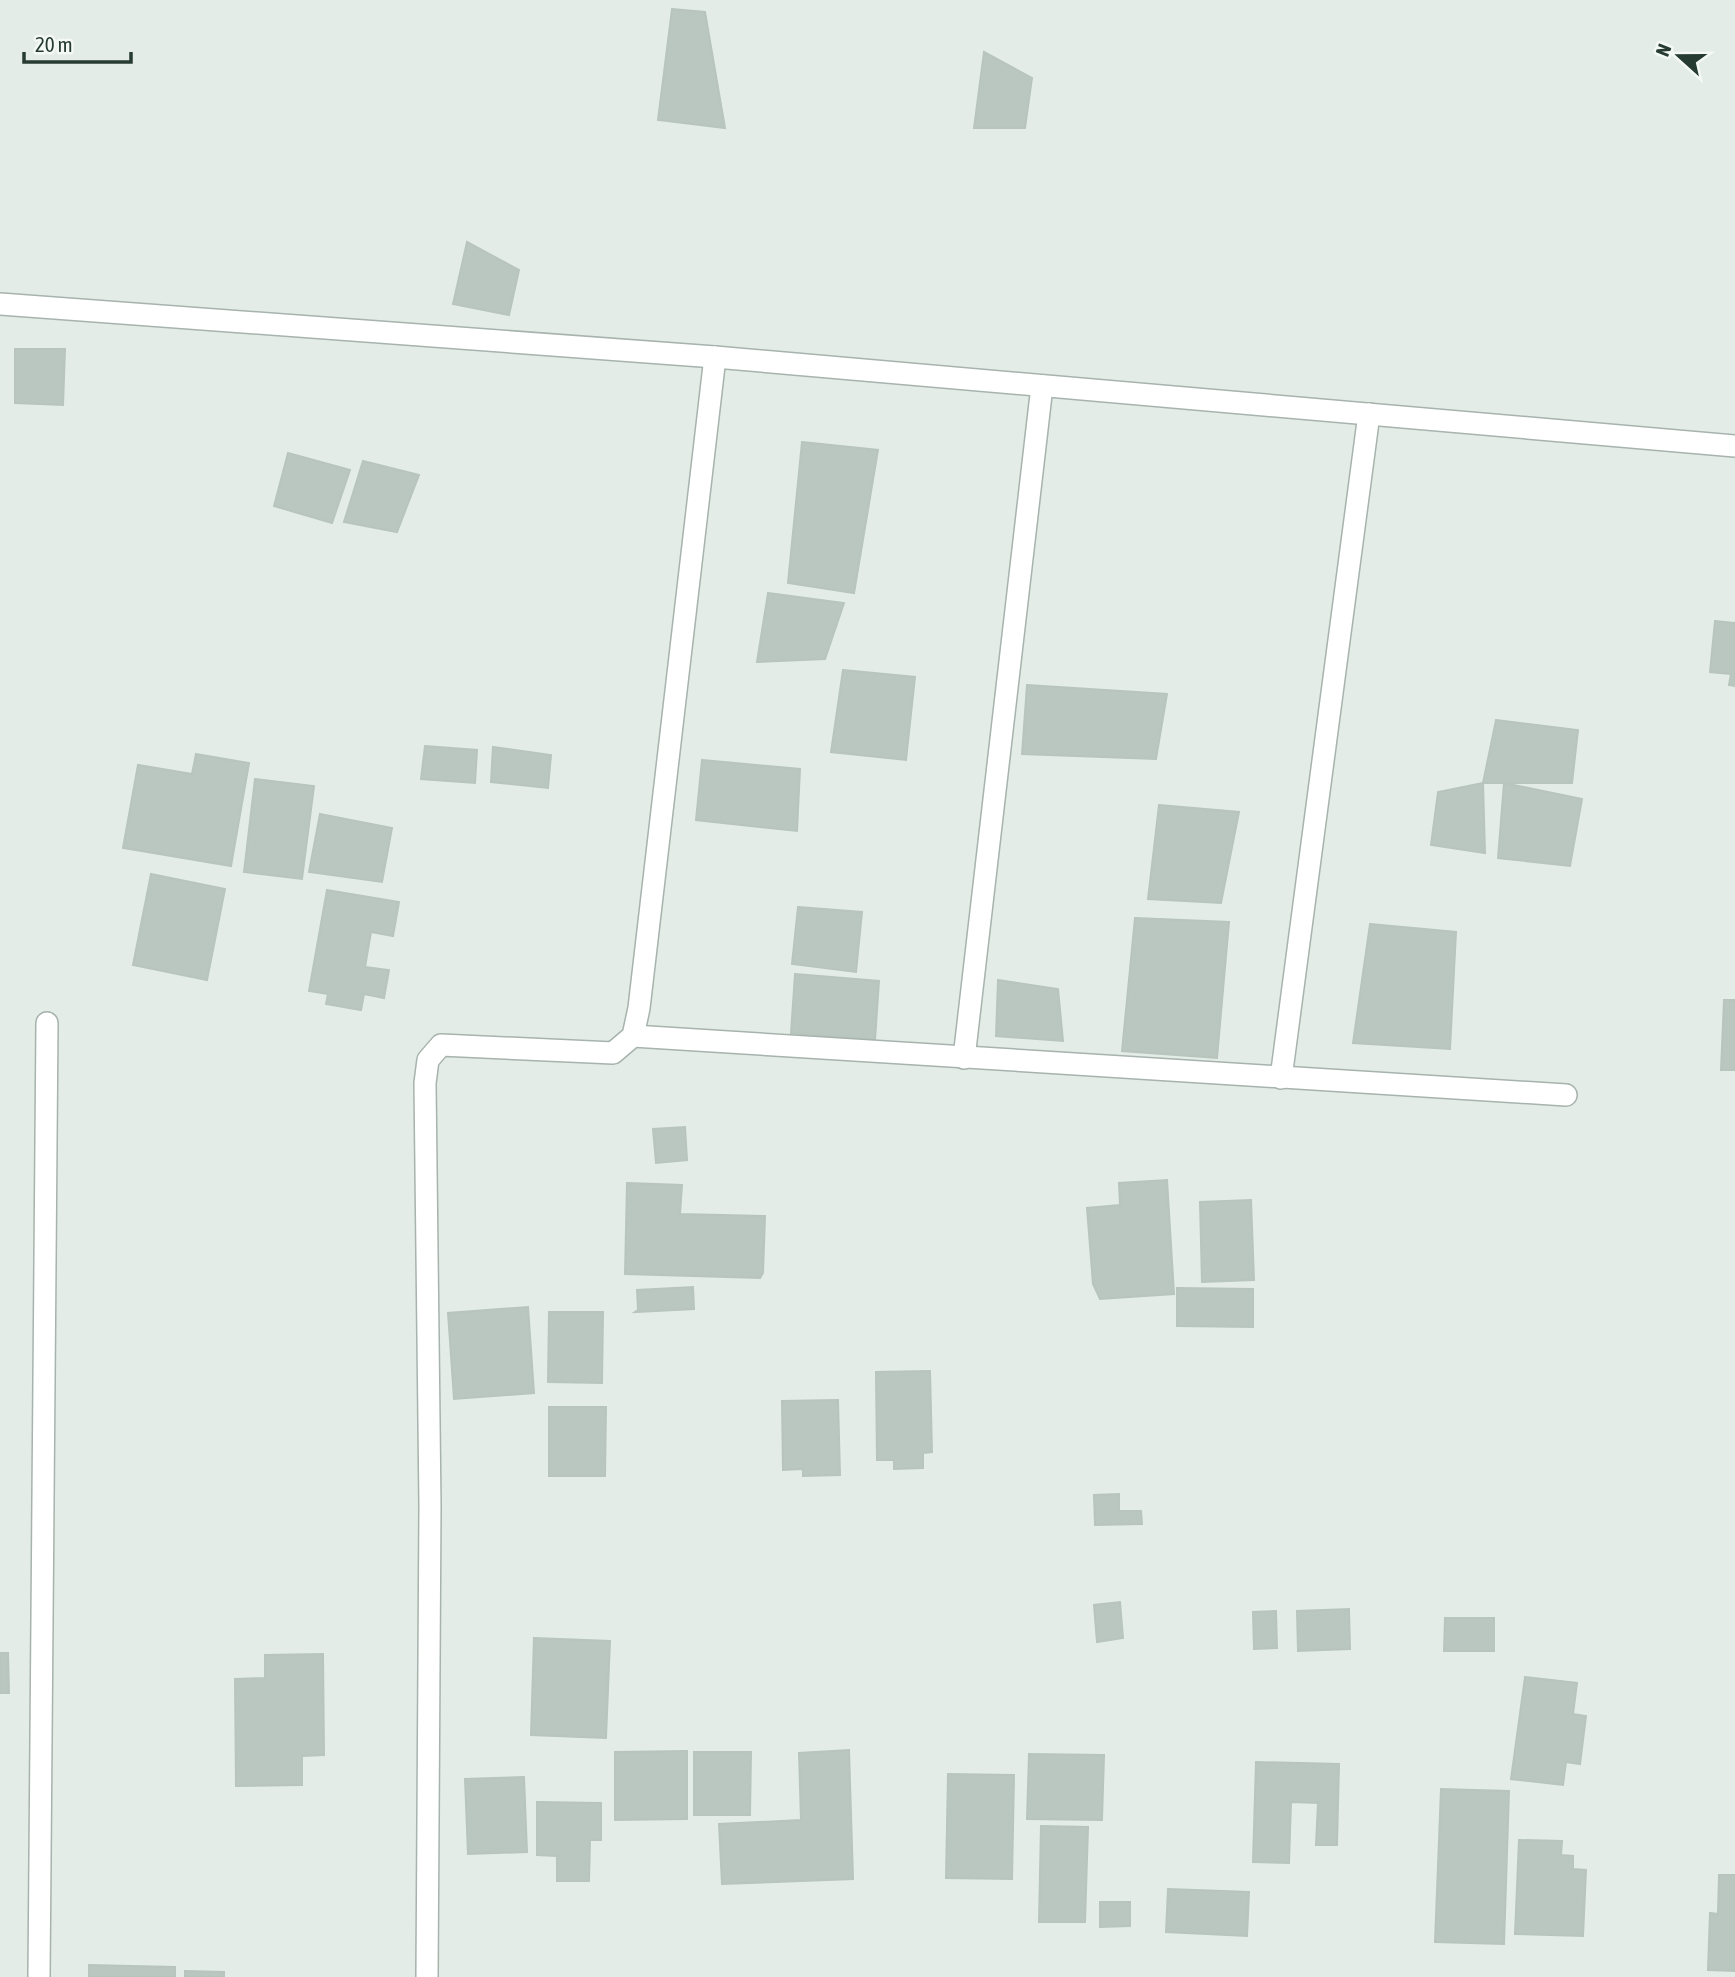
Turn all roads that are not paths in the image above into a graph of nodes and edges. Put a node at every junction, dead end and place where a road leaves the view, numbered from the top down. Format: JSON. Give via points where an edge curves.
{"nodes":[{"id":1,"x":0,"y":304,"type":"edge"},
{"id":2,"x":715,"y":357,"type":"junction"},
{"id":3,"x":1042,"y":386,"type":"junction"},
{"id":4,"x":1369,"y":414,"type":"junction"},
{"id":5,"x":1735,"y":446,"type":"edge"},
{"id":6,"x":47,"y":1023,"type":"dead end"},
{"id":7,"x":633,"y":1036,"type":"junction"},
{"id":8,"x":964,"y":1058,"type":"junction"},
{"id":9,"x":1281,"y":1078,"type":"junction"},
{"id":10,"x":1566,"y":1095,"type":"dead end"},
{"id":11,"x":39,"y":1977,"type":"edge"},
{"id":12,"x":427,"y":1977,"type":"edge"}],
"edges":[{"from":1,"to":2,"type":"street"},
{"from":2,"to":3,"type":"street"},
{"from":2,"to":7,"type":"street"},
{"from":3,"to":4,"type":"street"},
{"from":3,"to":8,"type":"street"},
{"from":4,"to":5,"type":"street"},
{"from":4,"to":9,"type":"street"},
{"from":6,"to":11,"type":"street"},
{"from":7,"to":8,"type":"street"},
{"from":7,"to":12,"type":"street","via":[[613,1053],[441,1045],[428,1060]]},
{"from":8,"to":9,"type":"street"},
{"from":9,"to":10,"type":"street"}]}
